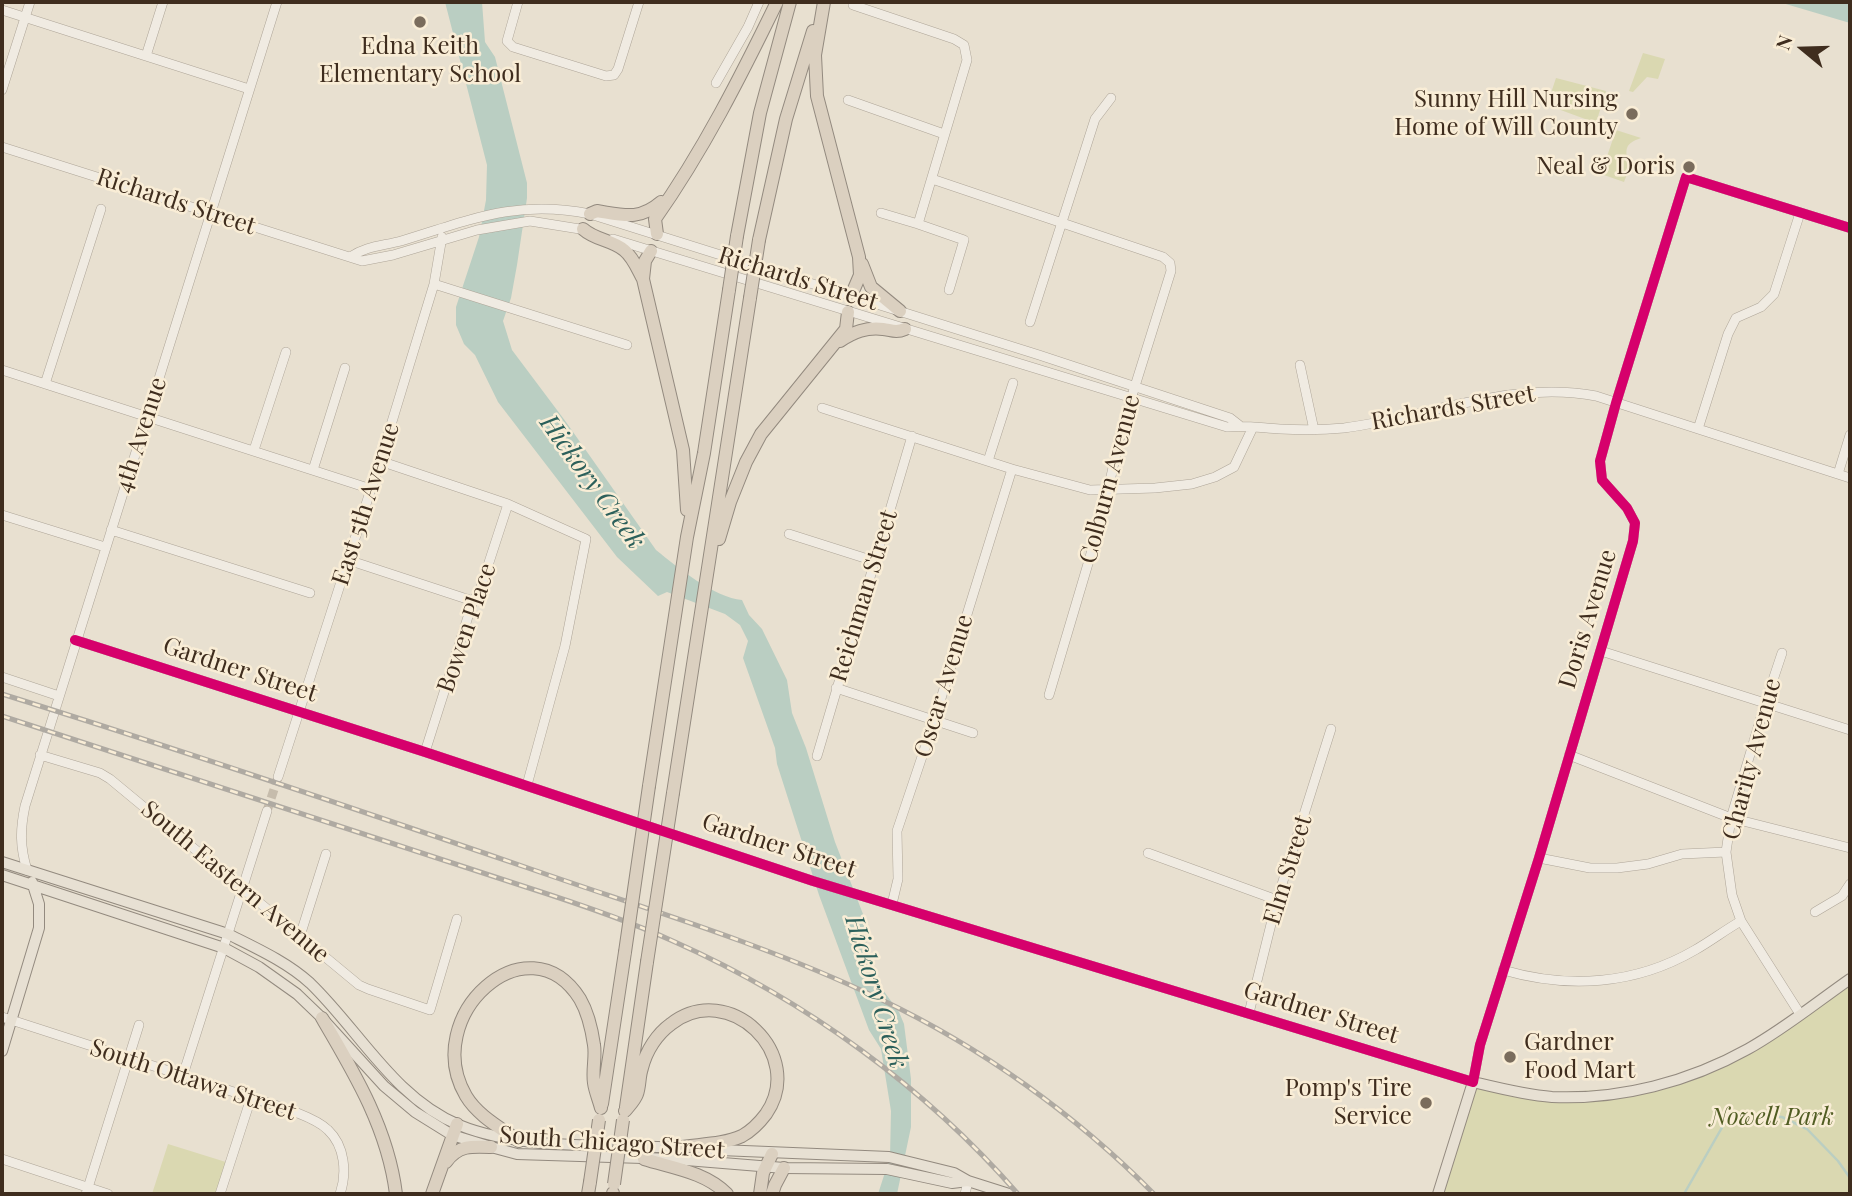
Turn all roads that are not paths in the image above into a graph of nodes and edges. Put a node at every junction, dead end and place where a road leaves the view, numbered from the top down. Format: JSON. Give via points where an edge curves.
{"nodes":[{"id":1,"x":30,"y":2,"type":"edge"},
{"id":2,"x":163,"y":2,"type":"edge"},
{"id":3,"x":277,"y":2,"type":"edge"},
{"id":4,"x":639,"y":2,"type":"edge"},
{"id":5,"x":759,"y":2,"type":"edge"},
{"id":6,"x":777,"y":2,"type":"edge"},
{"id":7,"x":790,"y":2,"type":"edge"},
{"id":8,"x":823,"y":2,"type":"edge"},
{"id":9,"x":516,"y":3,"type":"edge"},
{"id":10,"x":853,"y":5,"type":"dead end"},
{"id":11,"x":2,"y":10,"type":"edge"},
{"id":12,"x":26,"y":17,"type":"junction"},
{"id":13,"x":146,"y":56,"type":"junction"},
{"id":14,"x":716,"y":83,"type":"dead end"},
{"id":15,"x":249,"y":89,"type":"junction"},
{"id":16,"x":2,"y":90,"type":"edge"},
{"id":17,"x":1111,"y":98,"type":"dead end"},
{"id":18,"x":848,"y":100,"type":"dead end"},
{"id":19,"x":944,"y":134,"type":"junction"},
{"id":20,"x":2,"y":147,"type":"edge"},
{"id":21,"x":932,"y":179,"type":"junction"},
{"id":22,"x":675,"y":191,"type":"junction"},
{"id":23,"x":101,"y":209,"type":"dead end"},
{"id":24,"x":881,"y":213,"type":"dead end"},
{"id":25,"x":1801,"y":213,"type":"junction"},
{"id":26,"x":211,"y":214,"type":"junction"},
{"id":27,"x":590,"y":214,"type":"junction"},
{"id":28,"x":918,"y":224,"type":"junction"},
{"id":29,"x":1063,"y":224,"type":"junction"},
{"id":30,"x":442,"y":228,"type":"junction"},
{"id":31,"x":1850,"y":228,"type":"edge"},
{"id":32,"x":583,"y":229,"type":"junction"},
{"id":33,"x":657,"y":234,"type":"junction"},
{"id":34,"x":442,"y":241,"type":"junction"},
{"id":35,"x":651,"y":251,"type":"junction"},
{"id":36,"x":350,"y":257,"type":"junction"},
{"id":37,"x":859,"y":257,"type":"junction"},
{"id":38,"x":643,"y":279,"type":"junction"},
{"id":39,"x":434,"y":284,"type":"junction"},
{"id":40,"x":949,"y":290,"type":"dead end"},
{"id":41,"x":851,"y":296,"type":"junction"},
{"id":42,"x":900,"y":311,"type":"junction"},
{"id":43,"x":848,"y":312,"type":"junction"},
{"id":44,"x":1030,"y":322,"type":"dead end"},
{"id":45,"x":905,"y":329,"type":"junction"},
{"id":46,"x":627,"y":345,"type":"dead end"},
{"id":47,"x":834,"y":345,"type":"junction"},
{"id":48,"x":286,"y":352,"type":"dead end"},
{"id":49,"x":1300,"y":365,"type":"dead end"},
{"id":50,"x":345,"y":368,"type":"dead end"},
{"id":51,"x":2,"y":370,"type":"edge"},
{"id":52,"x":1013,"y":383,"type":"dead end"},
{"id":53,"x":45,"y":384,"type":"junction"},
{"id":54,"x":1135,"y":387,"type":"junction"},
{"id":55,"x":1131,"y":398,"type":"junction"},
{"id":56,"x":1616,"y":403,"type":"junction"},
{"id":57,"x":822,"y":408,"type":"dead end"},
{"id":58,"x":148,"y":415,"type":"junction"},
{"id":59,"x":1239,"y":425,"type":"junction"},
{"id":60,"x":1253,"y":427,"type":"junction"},
{"id":61,"x":1314,"y":429,"type":"junction"},
{"id":62,"x":1698,"y":429,"type":"junction"},
{"id":63,"x":1850,"y":435,"type":"edge"},
{"id":64,"x":912,"y":436,"type":"junction"},
{"id":65,"x":254,"y":450,"type":"junction"},
{"id":66,"x":380,"y":461,"type":"junction"},
{"id":67,"x":988,"y":461,"type":"junction"},
{"id":68,"x":1012,"y":469,"type":"junction"},
{"id":69,"x":313,"y":470,"type":"junction"},
{"id":70,"x":1838,"y":474,"type":"junction"},
{"id":71,"x":1850,"y":478,"type":"edge"},
{"id":72,"x":371,"y":489,"type":"junction"},
{"id":73,"x":1108,"y":490,"type":"junction"},
{"id":74,"x":508,"y":505,"type":"junction"},
{"id":75,"x":2,"y":515,"type":"edge"},
{"id":76,"x":111,"y":530,"type":"junction"},
{"id":77,"x":789,"y":534,"type":"dead end"},
{"id":78,"x":687,"y":537,"type":"junction"},
{"id":79,"x":105,"y":547,"type":"junction"},
{"id":80,"x":712,"y":551,"type":"junction"},
{"id":81,"x":348,"y":560,"type":"junction"},
{"id":82,"x":874,"y":561,"type":"junction"},
{"id":83,"x":310,"y":593,"type":"dead end"},
{"id":84,"x":474,"y":601,"type":"junction"},
{"id":85,"x":75,"y":640,"type":"junction"},
{"id":86,"x":1601,"y":651,"type":"junction"},
{"id":87,"x":1782,"y":653,"type":"dead end"},
{"id":88,"x":2,"y":677,"type":"edge"},
{"id":89,"x":836,"y":688,"type":"junction"},
{"id":90,"x":1049,"y":695,"type":"dead end"},
{"id":91,"x":58,"y":696,"type":"junction"},
{"id":92,"x":1765,"y":704,"type":"junction"},
{"id":93,"x":299,"y":711,"type":"junction"},
{"id":94,"x":934,"y":721,"type":"junction"},
{"id":95,"x":1331,"y":729,"type":"dead end"},
{"id":96,"x":1850,"y":730,"type":"edge"},
{"id":97,"x":974,"y":733,"type":"dead end"},
{"id":98,"x":425,"y":752,"type":"junction"},
{"id":99,"x":40,"y":755,"type":"junction"},
{"id":100,"x":1569,"y":755,"type":"junction"},
{"id":101,"x":817,"y":756,"type":"dead end"},
{"id":102,"x":278,"y":777,"type":"tunnel mouth"},
{"id":103,"x":527,"y":785,"type":"junction"},
{"id":104,"x":267,"y":811,"type":"tunnel mouth"},
{"id":105,"x":1731,"y":818,"type":"junction"},
{"id":106,"x":1850,"y":848,"type":"edge"},
{"id":107,"x":1726,"y":852,"type":"junction"},
{"id":108,"x":1148,"y":853,"type":"dead end"},
{"id":109,"x":326,"y":855,"type":"dead end"},
{"id":110,"x":1539,"y":858,"type":"junction"},
{"id":111,"x":2,"y":862,"type":"edge"},
{"id":112,"x":27,"y":870,"type":"junction"},
{"id":113,"x":2,"y":875,"type":"edge"},
{"id":114,"x":1850,"y":884,"type":"edge"},
{"id":115,"x":34,"y":885,"type":"junction"},
{"id":116,"x":243,"y":888,"type":"junction"},
{"id":117,"x":1278,"y":900,"type":"junction"},
{"id":118,"x":892,"y":904,"type":"junction"},
{"id":119,"x":1815,"y":912,"type":"dead end"},
{"id":120,"x":457,"y":919,"type":"dead end"},
{"id":121,"x":1741,"y":921,"type":"junction"},
{"id":122,"x":228,"y":934,"type":"junction"},
{"id":123,"x":300,"y":936,"type":"junction"},
{"id":124,"x":224,"y":948,"type":"junction"},
{"id":125,"x":1503,"y":970,"type":"junction"},
{"id":126,"x":1850,"y":979,"type":"edge"},
{"id":127,"x":1249,"y":1013,"type":"junction"},
{"id":128,"x":1800,"y":1014,"type":"junction"},
{"id":129,"x":322,"y":1018,"type":"junction"},
{"id":130,"x":7,"y":1019,"type":"edge"},
{"id":131,"x":139,"y":1025,"type":"dead end"},
{"id":132,"x":2,"y":1051,"type":"edge"},
{"id":133,"x":129,"y":1058,"type":"junction"},
{"id":134,"x":183,"y":1076,"type":"junction"},
{"id":135,"x":1473,"y":1082,"type":"junction"},
{"id":136,"x":251,"y":1098,"type":"junction"},
{"id":137,"x":600,"y":1114,"type":"junction"},
{"id":138,"x":624,"y":1116,"type":"junction"},
{"id":139,"x":455,"y":1130,"type":"junction"},
{"id":140,"x":519,"y":1141,"type":"junction"},
{"id":141,"x":491,"y":1147,"type":"junction"},
{"id":142,"x":675,"y":1148,"type":"junction"},
{"id":143,"x":644,"y":1158,"type":"junction"},
{"id":144,"x":2,"y":1159,"type":"edge"},
{"id":145,"x":769,"y":1159,"type":"junction"},
{"id":146,"x":860,"y":1162,"type":"junction"},
{"id":147,"x":784,"y":1168,"type":"junction"},
{"id":148,"x":440,"y":1171,"type":"junction"},
{"id":149,"x":968,"y":1181,"type":"junction"},
{"id":150,"x":589,"y":1188,"type":"edge"},
{"id":151,"x":87,"y":1191,"type":"edge"},
{"id":152,"x":613,"y":1191,"type":"edge"},
{"id":153,"x":108,"y":1194,"type":"edge"},
{"id":154,"x":220,"y":1194,"type":"edge"},
{"id":155,"x":340,"y":1194,"type":"edge"},
{"id":156,"x":396,"y":1194,"type":"edge"},
{"id":157,"x":432,"y":1194,"type":"edge"},
{"id":158,"x":727,"y":1194,"type":"edge"},
{"id":159,"x":760,"y":1194,"type":"edge"},
{"id":160,"x":772,"y":1194,"type":"edge"},
{"id":161,"x":965,"y":1194,"type":"edge"},
{"id":162,"x":1009,"y":1194,"type":"edge"},
{"id":163,"x":1438,"y":1194,"type":"edge"}],
"edges":[{"from":1,"to":12,"type":"street"},
{"from":2,"to":13,"type":"street"},
{"from":3,"to":15,"type":"street","name":"4th Avenue"},
{"from":4,"to":9,"type":"street","via":[[618,69],[606,76],[513,47],[508,41]]},
{"from":5,"to":14,"type":"street"},
{"from":6,"to":22,"type":"highway","via":[[747,66]]},
{"from":7,"to":78,"type":"highway","bridge":true,"via":[[760,113]]},
{"from":8,"to":37,"type":"highway","via":[[815,55],[817,96]]},
{"from":8,"to":80,"type":"highway","bridge":true,"via":[[786,119],[759,240]]},
{"from":10,"to":19,"type":"street","via":[[964,45],[967,60]]},
{"from":11,"to":12,"type":"street"},
{"from":12,"to":13,"type":"street"},
{"from":12,"to":16,"type":"street"},
{"from":13,"to":15,"type":"street"},
{"from":15,"to":26,"type":"street","name":"4th Avenue"},
{"from":17,"to":29,"type":"street","via":[[1095,119]]},
{"from":18,"to":19,"type":"street"},
{"from":19,"to":21,"type":"street"},
{"from":20,"to":26,"type":"street","name":"Richards Street"},
{"from":21,"to":28,"type":"street"},
{"from":21,"to":29,"type":"street"},
{"from":22,"to":27,"type":"highway","via":[[635,217]]},
{"from":22,"to":33,"type":"highway","via":[[655,219]]},
{"from":23,"to":53,"type":"street"},
{"from":24,"to":28,"type":"street"},
{"from":25,"to":31,"type":"street"},
{"from":25,"to":56,"type":"street","name":"Doris Avenue","via":[[1686,177]]},
{"from":25,"to":62,"type":"street","via":[[1773,294],[1761,307],[1737,318],[1728,334]]},
{"from":26,"to":36,"type":"street","name":"Richards Street"},
{"from":26,"to":58,"type":"street","name":"4th Avenue"},
{"from":27,"to":30,"type":"street","name":"Richards Street","via":[[532,208]]},
{"from":27,"to":33,"type":"street","name":"Richards Street"},
{"from":28,"to":40,"type":"street","via":[[964,240]]},
{"from":29,"to":44,"type":"street"},
{"from":29,"to":54,"type":"street","name":"Colburn Avenue","via":[[1170,262]]},
{"from":30,"to":34,"type":"street","name":"East 5th Avenue"},
{"from":30,"to":36,"type":"street","name":"Richards Street","via":[[362,248]]},
{"from":32,"to":34,"type":"street","name":"Richards Street","via":[[530,221]]},
{"from":32,"to":35,"type":"street","name":"Richards Street"},
{"from":32,"to":38,"type":"highway","via":[[622,248]]},
{"from":33,"to":35,"type":"street"},
{"from":33,"to":41,"type":"street","name":"Richards Street"},
{"from":34,"to":36,"type":"street","name":"Richards Street","via":[[393,256],[362,261]]},
{"from":34,"to":39,"type":"street","name":"East 5th Avenue"},
{"from":35,"to":38,"type":"highway"},
{"from":35,"to":43,"type":"street","name":"Richards Street"},
{"from":37,"to":41,"type":"highway","via":[[860,275]]},
{"from":37,"to":42,"type":"highway","via":[[871,287]]},
{"from":38,"to":78,"type":"highway","via":[[683,450]]},
{"from":39,"to":46,"type":"street"},
{"from":39,"to":66,"type":"street","name":"East 5th Avenue"},
{"from":41,"to":42,"type":"street","name":"Richards Street"},
{"from":41,"to":43,"type":"street"},
{"from":42,"to":54,"type":"street","name":"Richards Street"},
{"from":43,"to":45,"type":"street","name":"Richards Street"},
{"from":43,"to":47,"type":"highway","via":[[846,329]]},
{"from":45,"to":47,"type":"highway","via":[[862,329]]},
{"from":45,"to":55,"type":"street","name":"Richards Street"},
{"from":47,"to":80,"type":"highway","via":[[761,434]]},
{"from":48,"to":65,"type":"street"},
{"from":49,"to":61,"type":"street"},
{"from":50,"to":69,"type":"street"},
{"from":51,"to":53,"type":"street"},
{"from":52,"to":67,"type":"street"},
{"from":53,"to":58,"type":"street"},
{"from":54,"to":55,"type":"street","name":"Colburn Avenue"},
{"from":54,"to":59,"type":"street","name":"Richards Street"},
{"from":55,"to":59,"type":"street","name":"Richards Street","via":[[1227,427]]},
{"from":55,"to":73,"type":"street","name":"Colburn Avenue"},
{"from":56,"to":61,"type":"street","name":"Richards Street","via":[[1569,391],[1532,391],[1344,428]]},
{"from":56,"to":62,"type":"street","name":"Richards Street"},
{"from":56,"to":86,"type":"street","name":"Doris Avenue","via":[[1600,461],[1602,480],[1628,508],[1635,523]]},
{"from":57,"to":64,"type":"street"},
{"from":58,"to":65,"type":"street"},
{"from":58,"to":76,"type":"street","name":"4th Avenue"},
{"from":59,"to":60,"type":"street","name":"Richards Street"},
{"from":60,"to":61,"type":"street","name":"Richards Street"},
{"from":60,"to":73,"type":"street","via":[[1234,467],[1214,477],[1192,484]]},
{"from":62,"to":70,"type":"street","name":"Richards Street"},
{"from":63,"to":70,"type":"street"},
{"from":64,"to":67,"type":"street"},
{"from":64,"to":82,"type":"street","name":"Reichman Street"},
{"from":65,"to":69,"type":"street"},
{"from":66,"to":72,"type":"street","name":"East 5th Avenue"},
{"from":66,"to":74,"type":"street"},
{"from":67,"to":68,"type":"street"},
{"from":68,"to":73,"type":"street","via":[[1090,490]]},
{"from":68,"to":94,"type":"street","name":"Oscar Avenue"},
{"from":69,"to":72,"type":"street"},
{"from":70,"to":71,"type":"street","name":"Richards Street"},
{"from":72,"to":81,"type":"street","name":"East 5th Avenue"},
{"from":73,"to":90,"type":"street","name":"Colburn Avenue"},
{"from":74,"to":84,"type":"street","name":"Bowen Place"},
{"from":74,"to":103,"type":"street","via":[[586,539],[565,646]]},
{"from":75,"to":79,"type":"street"},
{"from":76,"to":79,"type":"street","name":"4th Avenue"},
{"from":76,"to":83,"type":"street"},
{"from":77,"to":82,"type":"street"},
{"from":78,"to":137,"type":"highway","bridge":true},
{"from":79,"to":85,"type":"street","name":"4th Avenue"},
{"from":80,"to":138,"type":"highway","bridge":true},
{"from":81,"to":84,"type":"street"},
{"from":81,"to":93,"type":"street","name":"East 5th Avenue"},
{"from":82,"to":89,"type":"street","name":"Reichman Street"},
{"from":84,"to":98,"type":"street","name":"Bowen Place"},
{"from":85,"to":91,"type":"street","name":"4th Avenue"},
{"from":85,"to":93,"type":"street","name":"Gardner Street"},
{"from":86,"to":92,"type":"street"},
{"from":86,"to":100,"type":"street","name":"Doris Avenue"},
{"from":87,"to":92,"type":"street","name":"Charity Avenue"},
{"from":88,"to":91,"type":"street"},
{"from":89,"to":94,"type":"street"},
{"from":89,"to":101,"type":"street","name":"Reichman Street"},
{"from":91,"to":99,"type":"street","name":"4th Avenue"},
{"from":92,"to":96,"type":"street"},
{"from":92,"to":105,"type":"street","name":"Charity Avenue"},
{"from":93,"to":98,"type":"street","name":"Gardner Street"},
{"from":93,"to":102,"type":"street","name":"East 5th Avenue"},
{"from":94,"to":97,"type":"street"},
{"from":94,"to":118,"type":"street","name":"Oscar Avenue","via":[[897,831],[898,879]]},
{"from":95,"to":117,"type":"street","name":"Elm Street"},
{"from":98,"to":103,"type":"street","name":"Gardner Street"},
{"from":99,"to":112,"type":"street","name":"4th Avenue","via":[[20,829]]},
{"from":99,"to":116,"type":"street","name":"South Eastern Avenue","via":[[110,779]]},
{"from":100,"to":105,"type":"street"},
{"from":100,"to":110,"type":"street","name":"Doris Avenue"},
{"from":103,"to":118,"type":"street","name":"Gardner Street"},
{"from":104,"to":116,"type":"street"},
{"from":105,"to":106,"type":"street"},
{"from":105,"to":107,"type":"street","name":"Charity Avenue"},
{"from":107,"to":110,"type":"street","via":[[1682,854],[1617,868]]},
{"from":107,"to":121,"type":"street","name":"Charity Avenue"},
{"from":108,"to":117,"type":"street"},
{"from":109,"to":123,"type":"street"},
{"from":110,"to":125,"type":"street","name":"Doris Avenue"},
{"from":111,"to":112,"type":"main road","name":"South Chicago Street"},
{"from":112,"to":115,"type":"main road"},
{"from":112,"to":122,"type":"main road","name":"South Chicago Street"},
{"from":113,"to":115,"type":"main road","name":"South Chicago Street"},
{"from":114,"to":119,"type":"street","via":[[1842,895]]},
{"from":115,"to":124,"type":"main road","name":"South Chicago Street"},
{"from":115,"to":130,"type":"main road","via":[[40,904],[39,928]]},
{"from":116,"to":122,"type":"street"},
{"from":116,"to":123,"type":"street","name":"South Eastern Avenue"},
{"from":117,"to":127,"type":"street","name":"Elm Street"},
{"from":118,"to":127,"type":"street","name":"Gardner Street"},
{"from":120,"to":123,"type":"street","name":"South Eastern Avenue","via":[[430,1010],[359,985]]},
{"from":121,"to":125,"type":"street","via":[[1695,950],[1630,977],[1563,982]]},
{"from":121,"to":128,"type":"street","name":"Charity Avenue"},
{"from":122,"to":124,"type":"street"},
{"from":122,"to":139,"type":"main road","name":"South Chicago Street","via":[[308,981],[393,1078]]},
{"from":124,"to":129,"type":"main road","name":"South Chicago Street","via":[[297,994]]},
{"from":124,"to":134,"type":"street"},
{"from":125,"to":135,"type":"street","name":"Doris Avenue"},
{"from":126,"to":128,"type":"main road","name":"Gardner Street"},
{"from":127,"to":135,"type":"street","name":"Gardner Street"},
{"from":128,"to":135,"type":"main road","name":"Gardner Street","via":[[1717,1065],[1638,1090],[1550,1097]]},
{"from":129,"to":139,"type":"main road","name":"South Chicago Street","via":[[384,1086],[415,1112]]},
{"from":129,"to":156,"type":"highway","via":[[368,1100],[386,1145]]},
{"from":130,"to":132,"type":"main road"},
{"from":130,"to":133,"type":"street","name":"South Ottawa Street"},
{"from":131,"to":133,"type":"street"},
{"from":133,"to":134,"type":"street","name":"South Ottawa Street"},
{"from":133,"to":151,"type":"street"},
{"from":134,"to":136,"type":"street","name":"South Ottawa Street"},
{"from":135,"to":163,"type":"main road","name":"Doris Avenue"},
{"from":136,"to":154,"type":"street"},
{"from":136,"to":155,"type":"street","name":"South Ottawa Street","via":[[327,1128],[341,1153],[344,1182]]},
{"from":137,"to":140,"type":"highway","via":[[594,1046],[580,1000],[554,974],[525,969],[506,974],[473,999],[456,1036],[454,1057],[467,1097]]},
{"from":137,"to":150,"type":"highway","bridge":true},
{"from":138,"to":142,"type":"highway","via":[[637,1096],[646,1057],[671,1023],[709,1010],[747,1022],[770,1047],[777,1085],[772,1105],[744,1135]]},
{"from":138,"to":152,"type":"highway","bridge":true},
{"from":139,"to":140,"type":"main road","name":"South Chicago Street"},
{"from":139,"to":141,"type":"main road","name":"South Chicago Street"},
{"from":139,"to":148,"type":"highway"},
{"from":140,"to":142,"type":"main road","name":"South Chicago Street"},
{"from":141,"to":143,"type":"main road","name":"South Chicago Street","via":[[517,1154]]},
{"from":141,"to":148,"type":"highway","via":[[463,1147]]},
{"from":142,"to":145,"type":"main road","name":"South Chicago Street"},
{"from":143,"to":145,"type":"main road","name":"South Chicago Street"},
{"from":143,"to":158,"type":"highway","via":[[701,1175]]},
{"from":144,"to":151,"type":"street"},
{"from":145,"to":146,"type":"main road","name":"South Chicago Street"},
{"from":145,"to":147,"type":"main road","name":"South Chicago Street"},
{"from":145,"to":159,"type":"highway"},
{"from":146,"to":147,"type":"main road","name":"South Chicago Street"},
{"from":146,"to":149,"type":"main road","name":"South Chicago Street","via":[[887,1169],[954,1173]]},
{"from":147,"to":160,"type":"highway"},
{"from":148,"to":157,"type":"highway"},
{"from":149,"to":161,"type":"street"},
{"from":149,"to":162,"type":"main road","name":"South Chicago Street"},
{"from":151,"to":153,"type":"street"}]}
